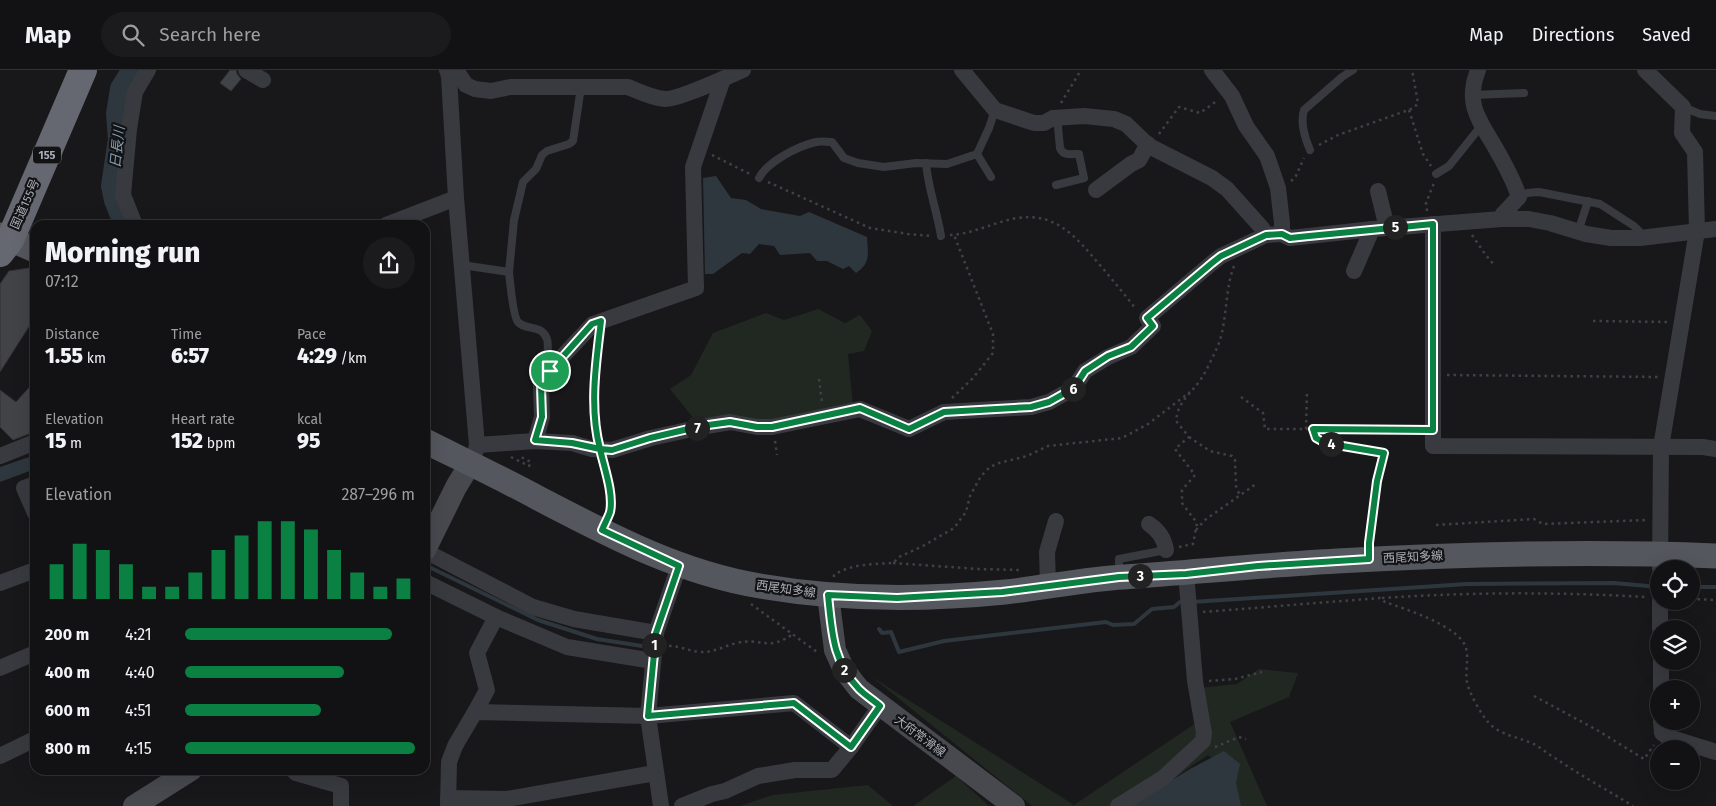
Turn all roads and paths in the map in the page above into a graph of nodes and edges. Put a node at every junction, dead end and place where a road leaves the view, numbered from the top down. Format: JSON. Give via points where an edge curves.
{"nodes":[{"id":1,"x":83,"y":70,"type":"edge"},
{"id":2,"x":148,"y":70,"type":"edge"},
{"id":3,"x":246,"y":70,"type":"edge"},
{"id":4,"x":743,"y":70,"type":"edge"},
{"id":5,"x":962,"y":70,"type":"edge"},
{"id":6,"x":1081,"y":70,"type":"edge"},
{"id":7,"x":1212,"y":70,"type":"edge"},
{"id":8,"x":1353,"y":70,"type":"edge"},
{"id":9,"x":1412,"y":70,"type":"edge"},
{"id":10,"x":1478,"y":70,"type":"edge"},
{"id":11,"x":1645,"y":70,"type":"edge"},
{"id":12,"x":448,"y":73,"type":"edge"},
{"id":13,"x":723,"y":79,"type":"junction"},
{"id":14,"x":262,"y":80,"type":"dead end"},
{"id":15,"x":580,"y":87,"type":"junction"},
{"id":16,"x":1229,"y":92,"type":"junction"},
{"id":17,"x":1524,"y":92,"type":"dead end"},
{"id":18,"x":1472,"y":95,"type":"junction"},
{"id":19,"x":1683,"y":107,"type":"junction"},
{"id":20,"x":995,"y":110,"type":"junction"},
{"id":21,"x":1409,"y":110,"type":"junction"},
{"id":22,"x":1716,"y":116,"type":"edge"},
{"id":23,"x":1055,"y":118,"type":"junction"},
{"id":24,"x":1481,"y":126,"type":"junction"},
{"id":25,"x":1149,"y":145,"type":"junction"},
{"id":26,"x":1310,"y":150,"type":"junction"},
{"id":27,"x":976,"y":154,"type":"junction"},
{"id":28,"x":926,"y":163,"type":"junction"},
{"id":29,"x":1436,"y":174,"type":"junction"},
{"id":30,"x":990,"y":177,"type":"dead end"},
{"id":31,"x":759,"y":178,"type":"dead end"},
{"id":32,"x":1056,"y":185,"type":"dead end"},
{"id":33,"x":1096,"y":190,"type":"dead end"},
{"id":34,"x":1278,"y":191,"type":"junction"},
{"id":35,"x":1378,"y":191,"type":"dead end"},
{"id":36,"x":1519,"y":197,"type":"junction"},
{"id":37,"x":456,"y":198,"type":"junction"},
{"id":38,"x":1588,"y":201,"type":"junction"},
{"id":39,"x":1502,"y":219,"type":"junction"},
{"id":40,"x":133,"y":220,"type":"edge"},
{"id":41,"x":399,"y":220,"type":"edge"},
{"id":42,"x":1470,"y":222,"type":"junction"},
{"id":43,"x":1431,"y":224,"type":"junction"},
{"id":44,"x":1387,"y":228,"type":"junction"},
{"id":45,"x":1370,"y":229,"type":"junction"},
{"id":46,"x":1716,"y":229,"type":"edge"},
{"id":47,"x":1697,"y":231,"type":"junction"},
{"id":48,"x":1578,"y":232,"type":"junction"},
{"id":49,"x":954,"y":235,"type":"dead end"},
{"id":50,"x":1274,"y":235,"type":"junction"},
{"id":51,"x":941,"y":236,"type":"dead end"},
{"id":52,"x":1640,"y":238,"type":"junction"},
{"id":53,"x":3,"y":243,"type":"edge"},
{"id":54,"x":30,"y":249,"type":"edge"},
{"id":55,"x":1238,"y":258,"type":"dead end"},
{"id":56,"x":462,"y":265,"type":"junction"},
{"id":57,"x":1495,"y":266,"type":"dead end"},
{"id":58,"x":1354,"y":271,"type":"dead end"},
{"id":59,"x":509,"y":272,"type":"junction"},
{"id":60,"x":601,"y":321,"type":"junction"},
{"id":61,"x":1593,"y":321,"type":"dead end"},
{"id":62,"x":1681,"y":322,"type":"junction"},
{"id":63,"x":542,"y":350,"type":"dead end"},
{"id":64,"x":548,"y":373,"type":"junction"},
{"id":65,"x":1433,"y":375,"type":"junction"},
{"id":66,"x":1674,"y":378,"type":"junction"},
{"id":67,"x":819,"y":379,"type":"dead end"},
{"id":68,"x":1307,"y":391,"type":"dead end"},
{"id":69,"x":1190,"y":392,"type":"junction"},
{"id":70,"x":1241,"y":397,"type":"dead end"},
{"id":71,"x":956,"y":412,"type":"junction"},
{"id":72,"x":824,"y":415,"type":"junction"},
{"id":73,"x":1306,"y":429,"type":"junction"},
{"id":74,"x":1313,"y":429,"type":"junction"},
{"id":75,"x":1433,"y":430,"type":"junction"},
{"id":76,"x":1189,"y":437,"type":"junction"},
{"id":77,"x":0,"y":440,"type":"edge"},
{"id":78,"x":535,"y":440,"type":"junction"},
{"id":79,"x":430,"y":442,"type":"edge"},
{"id":80,"x":30,"y":444,"type":"edge"},
{"id":81,"x":1661,"y":447,"type":"junction"},
{"id":82,"x":600,"y":449,"type":"junction"},
{"id":83,"x":1716,"y":449,"type":"edge"},
{"id":84,"x":7,"y":453,"type":"edge"},
{"id":85,"x":473,"y":454,"type":"junction"},
{"id":86,"x":509,"y":456,"type":"dead end"},
{"id":87,"x":531,"y":462,"type":"dead end"},
{"id":88,"x":1256,"y":484,"type":"dead end"},
{"id":89,"x":30,"y":486,"type":"edge"},
{"id":90,"x":1240,"y":496,"type":"junction"},
{"id":91,"x":30,"y":502,"type":"edge"},
{"id":92,"x":1660,"y":519,"type":"junction"},
{"id":93,"x":1056,"y":521,"type":"dead end"},
{"id":94,"x":1149,"y":524,"type":"dead end"},
{"id":95,"x":1436,"y":525,"type":"dead end"},
{"id":96,"x":602,"y":530,"type":"junction"},
{"id":97,"x":1196,"y":530,"type":"junction"},
{"id":98,"x":430,"y":540,"type":"edge"},
{"id":99,"x":1166,"y":550,"type":"junction"},
{"id":100,"x":430,"y":553,"type":"edge"},
{"id":101,"x":1716,"y":556,"type":"edge"},
{"id":102,"x":1369,"y":559,"type":"junction"},
{"id":103,"x":1660,"y":560,"type":"edge"},
{"id":104,"x":1671,"y":560,"type":"edge"},
{"id":105,"x":1650,"y":561,"type":"edge"},
{"id":106,"x":893,"y":563,"type":"junction"},
{"id":107,"x":679,"y":566,"type":"junction"},
{"id":108,"x":30,"y":572,"type":"edge"},
{"id":109,"x":1186,"y":574,"type":"junction"},
{"id":110,"x":1119,"y":577,"type":"junction"},
{"id":111,"x":0,"y":583,"type":"edge"},
{"id":112,"x":430,"y":584,"type":"edge"},
{"id":113,"x":1040,"y":587,"type":"junction"},
{"id":114,"x":831,"y":595,"type":"junction"},
{"id":115,"x":1380,"y":598,"type":"junction"},
{"id":116,"x":1650,"y":599,"type":"edge"},
{"id":117,"x":1700,"y":599,"type":"edge"},
{"id":118,"x":1716,"y":600,"type":"edge"},
{"id":119,"x":748,"y":601,"type":"dead end"},
{"id":120,"x":1189,"y":614,"type":"junction"},
{"id":121,"x":496,"y":617,"type":"junction"},
{"id":122,"x":793,"y":634,"type":"junction"},
{"id":123,"x":654,"y":647,"type":"junction"},
{"id":124,"x":30,"y":655,"type":"edge"},
{"id":125,"x":821,"y":655,"type":"dead end"},
{"id":126,"x":0,"y":668,"type":"edge"},
{"id":127,"x":1262,"y":672,"type":"dead end"},
{"id":128,"x":1194,"y":682,"type":"junction"},
{"id":129,"x":1534,"y":696,"type":"dead end"},
{"id":130,"x":880,"y":706,"type":"junction"},
{"id":131,"x":475,"y":712,"type":"junction"},
{"id":132,"x":648,"y":716,"type":"junction"},
{"id":133,"x":1660,"y":730,"type":"edge"},
{"id":134,"x":1664,"y":730,"type":"edge"},
{"id":135,"x":30,"y":741,"type":"edge"},
{"id":136,"x":851,"y":747,"type":"junction"},
{"id":137,"x":1716,"y":752,"type":"edge"},
{"id":138,"x":0,"y":756,"type":"edge"},
{"id":139,"x":655,"y":773,"type":"junction"},
{"id":140,"x":183,"y":775,"type":"edge"},
{"id":141,"x":303,"y":775,"type":"edge"},
{"id":142,"x":448,"y":802,"type":"edge"},
{"id":143,"x":134,"y":806,"type":"edge"},
{"id":144,"x":341,"y":806,"type":"edge"},
{"id":145,"x":661,"y":806,"type":"edge"},
{"id":146,"x":682,"y":806,"type":"edge"},
{"id":147,"x":1014,"y":806,"type":"edge"},
{"id":148,"x":1118,"y":806,"type":"edge"},
{"id":149,"x":1633,"y":806,"type":"edge"}],
"edges":[{"from":1,"to":53,"type":"highway","name":"国道155号","number":"155"},
{"from":2,"to":40,"type":"street","via":[[135,92],[129,129],[123,195]]},
{"from":3,"to":14,"type":"street"},
{"from":4,"to":13,"type":"street"},
{"from":5,"to":20,"type":"street"},
{"from":6,"to":23,"type":"path"},
{"from":7,"to":16,"type":"street"},
{"from":8,"to":26,"type":"lane","via":[[1304,110],[1302,116]]},
{"from":9,"to":21,"type":"path","via":[[1418,102]]},
{"from":10,"to":18,"type":"street"},
{"from":11,"to":19,"type":"street"},
{"from":12,"to":15,"type":"street","via":[[458,74],[466,85],[475,89],[491,92],[510,88]]},
{"from":12,"to":37,"type":"street"},
{"from":13,"to":15,"type":"street","via":[[668,99],[628,87]]},
{"from":13,"to":60,"type":"street","via":[[693,167],[696,288]]},
{"from":15,"to":59,"type":"lane","via":[[573,141],[542,155],[536,169],[523,182],[514,220]]},
{"from":16,"to":25,"type":"path","via":[[1200,113],[1179,107]]},
{"from":16,"to":34,"type":"street","via":[[1246,126],[1267,156]]},
{"from":17,"to":18,"type":"lane"},
{"from":18,"to":24,"type":"street"},
{"from":19,"to":22,"type":"lane"},
{"from":19,"to":47,"type":"street","via":[[1682,133],[1695,152]]},
{"from":20,"to":23,"type":"street","via":[[1034,123]]},
{"from":20,"to":27,"type":"lane"},
{"from":21,"to":26,"type":"path","via":[[1338,135]]},
{"from":21,"to":29,"type":"path","via":[[1424,154]]},
{"from":23,"to":25,"type":"street","via":[[1114,119],[1126,124]]},
{"from":23,"to":32,"type":"lane","via":[[1062,153],[1078,154],[1084,178]]},
{"from":24,"to":29,"type":"lane","via":[[1449,166]]},
{"from":24,"to":36,"type":"street","via":[[1514,181]]},
{"from":25,"to":33,"type":"street","via":[[1140,160]]},
{"from":25,"to":50,"type":"street","via":[[1212,178],[1262,228]]},
{"from":26,"to":34,"type":"path","via":[[1295,178]]},
{"from":27,"to":28,"type":"lane","via":[[947,164]]},
{"from":27,"to":30,"type":"lane"},
{"from":28,"to":31,"type":"lane","via":[[884,166],[858,163],[844,158],[832,142],[817,141],[780,156]]},
{"from":28,"to":51,"type":"lane","via":[[927,181]]},
{"from":29,"to":43,"type":"path","via":[[1426,203]]},
{"from":34,"to":50,"type":"street","via":[[1282,223]]},
{"from":35,"to":44,"type":"street"},
{"from":36,"to":38,"type":"lane","via":[[1539,192]]},
{"from":36,"to":39,"type":"street"},
{"from":37,"to":41,"type":"street"},
{"from":37,"to":56,"type":"street"},
{"from":38,"to":48,"type":"lane"},
{"from":38,"to":52,"type":"lane","via":[[1600,204],[1634,226]]},
{"from":39,"to":42,"type":"street"},
{"from":39,"to":48,"type":"street","via":[[1536,220]]},
{"from":42,"to":43,"type":"street"},
{"from":42,"to":57,"type":"path","via":[[1475,240]]},
{"from":43,"to":44,"type":"street"},
{"from":43,"to":65,"type":"street"},
{"from":44,"to":45,"type":"street"},
{"from":45,"to":50,"type":"street","via":[[1290,238]]},
{"from":45,"to":58,"type":"street"},
{"from":46,"to":47,"type":"street"},
{"from":47,"to":52,"type":"street"},
{"from":47,"to":62,"type":"street"},
{"from":48,"to":52,"type":"street","via":[[1610,238]]},
{"from":49,"to":71,"type":"path","via":[[993,334],[994,348],[979,370],[952,397]]},
{"from":50,"to":71,"type":"street","via":[[1221,256],[1147,318],[1153,326],[1131,347],[1108,356],[1085,371],[1074,388],[1049,402],[1031,407]]},
{"from":53,"to":54,"type":"main road"},
{"from":55,"to":69,"type":"path","via":[[1230,278],[1218,346],[1202,378]]},
{"from":56,"to":59,"type":"lane"},
{"from":56,"to":85,"type":"street"},
{"from":59,"to":64,"type":"lane","via":[[516,318],[521,324],[543,332],[548,340]]},
{"from":60,"to":64,"type":"street","via":[[592,324]]},
{"from":60,"to":82,"type":"lane","via":[[594,410]]},
{"from":61,"to":62,"type":"path"},
{"from":62,"to":66,"type":"street"},
{"from":63,"to":64,"type":"lane","via":[[542,368]]},
{"from":64,"to":78,"type":"street","via":[[541,386],[542,417]]},
{"from":65,"to":66,"type":"path"},
{"from":65,"to":75,"type":"street"},
{"from":66,"to":81,"type":"street"},
{"from":67,"to":72,"type":"path"},
{"from":68,"to":73,"type":"path"},
{"from":69,"to":76,"type":"path","via":[[1179,406],[1176,421]]},
{"from":69,"to":106,"type":"path","via":[[1148,424],[1122,438],[1048,446],[990,467],[981,476],[966,512],[954,528]]},
{"from":70,"to":73,"type":"path","via":[[1263,412],[1264,429]]},
{"from":71,"to":72,"type":"street","via":[[944,412],[909,429],[860,408]]},
{"from":72,"to":82,"type":"street","via":[[772,427],[730,422],[701,426],[612,450]]},
{"from":73,"to":74,"type":"path"},
{"from":74,"to":75,"type":"path"},
{"from":74,"to":102,"type":"path","via":[[1316,438],[1325,443],[1384,453],[1377,481]]},
{"from":75,"to":81,"type":"street","via":[[1433,446]]},
{"from":76,"to":90,"type":"path","via":[[1210,451],[1227,454],[1236,460],[1236,486]]},
{"from":76,"to":97,"type":"path","via":[[1175,449],[1194,475],[1181,496],[1182,503],[1197,523]]},
{"from":77,"to":84,"type":"street"},
{"from":78,"to":82,"type":"street"},
{"from":78,"to":85,"type":"street"},
{"from":79,"to":85,"type":"main road","name":"西尾知多線"},
{"from":80,"to":84,"type":"street"},
{"from":81,"to":83,"type":"street"},
{"from":81,"to":92,"type":"street"},
{"from":82,"to":96,"type":"lane","via":[[610,495],[610,512]]},
{"from":85,"to":96,"type":"main road","name":"西尾知多線"},
{"from":85,"to":98,"type":"main road"},
{"from":86,"to":87,"type":"path","via":[[529,466]]},
{"from":88,"to":90,"type":"path"},
{"from":89,"to":91,"type":"street","via":[[24,488]]},
{"from":90,"to":97,"type":"path"},
{"from":92,"to":95,"type":"path","via":[[1544,524],[1534,519]]},
{"from":92,"to":103,"type":"street"},
{"from":93,"to":113,"type":"street"},
{"from":94,"to":99,"type":"street","via":[[1164,540]]},
{"from":96,"to":107,"type":"main road","name":"西尾知多線"},
{"from":97,"to":99,"type":"path","via":[[1193,544]]},
{"from":99,"to":110,"type":"lane","via":[[1119,559]]},
{"from":100,"to":123,"type":"street","via":[[533,607]]},
{"from":101,"to":104,"type":"main road","name":"西尾知多線"},
{"from":102,"to":105,"type":"main road","name":"西尾知多線","via":[[1508,554]]},
{"from":102,"to":109,"type":"main road","name":"西尾知多線"},
{"from":106,"to":113,"type":"path","via":[[1030,570]]},
{"from":106,"to":114,"type":"path","via":[[839,571],[834,575]]},
{"from":107,"to":114,"type":"main road","name":"西尾知多線","via":[[757,586]]},
{"from":107,"to":123,"type":"street"},
{"from":108,"to":111,"type":"street"},
{"from":109,"to":110,"type":"main road","name":"西尾知多線"},
{"from":109,"to":120,"type":"street"},
{"from":110,"to":113,"type":"main road","name":"西尾知多線"},
{"from":112,"to":121,"type":"street"},
{"from":113,"to":114,"type":"main road","name":"西尾知多線","via":[[897,598]]},
{"from":114,"to":130,"type":"main road","name":"大府常滑線","via":[[835,650],[859,690]]},
{"from":115,"to":116,"type":"path","via":[[1509,593]]},
{"from":115,"to":120,"type":"path"},
{"from":115,"to":149,"type":"path","via":[[1434,620],[1466,646],[1466,681],[1488,722],[1498,731],[1538,747]]},
{"from":117,"to":118,"type":"path"},
{"from":119,"to":122,"type":"path"},
{"from":120,"to":128,"type":"street"},
{"from":121,"to":123,"type":"street","via":[[567,647]]},
{"from":121,"to":131,"type":"street","via":[[477,652],[487,690]]},
{"from":122,"to":123,"type":"path","via":[[772,644],[737,643],[708,652],[681,646]]},
{"from":122,"to":125,"type":"path"},
{"from":123,"to":132,"type":"street"},
{"from":124,"to":126,"type":"street"},
{"from":127,"to":128,"type":"path","via":[[1235,679]]},
{"from":128,"to":148,"type":"street","via":[[1203,741],[1163,778]]},
{"from":129,"to":133,"type":"path","via":[[1644,759]]},
{"from":130,"to":136,"type":"street"},
{"from":130,"to":147,"type":"main road","name":"大府常滑線"},
{"from":131,"to":132,"type":"street"},
{"from":131,"to":142,"type":"street","via":[[449,762]]},
{"from":132,"to":136,"type":"street","via":[[794,703]]},
{"from":132,"to":139,"type":"street"},
{"from":134,"to":137,"type":"street","via":[[1668,737]]},
{"from":135,"to":138,"type":"street"},
{"from":136,"to":146,"type":"street","via":[[832,770],[795,770],[758,776],[725,792]]},
{"from":139,"to":142,"type":"street","via":[[507,799]]},
{"from":139,"to":145,"type":"street"},
{"from":140,"to":143,"type":"main road"},
{"from":141,"to":144,"type":"street","via":[[341,786]]}]}
